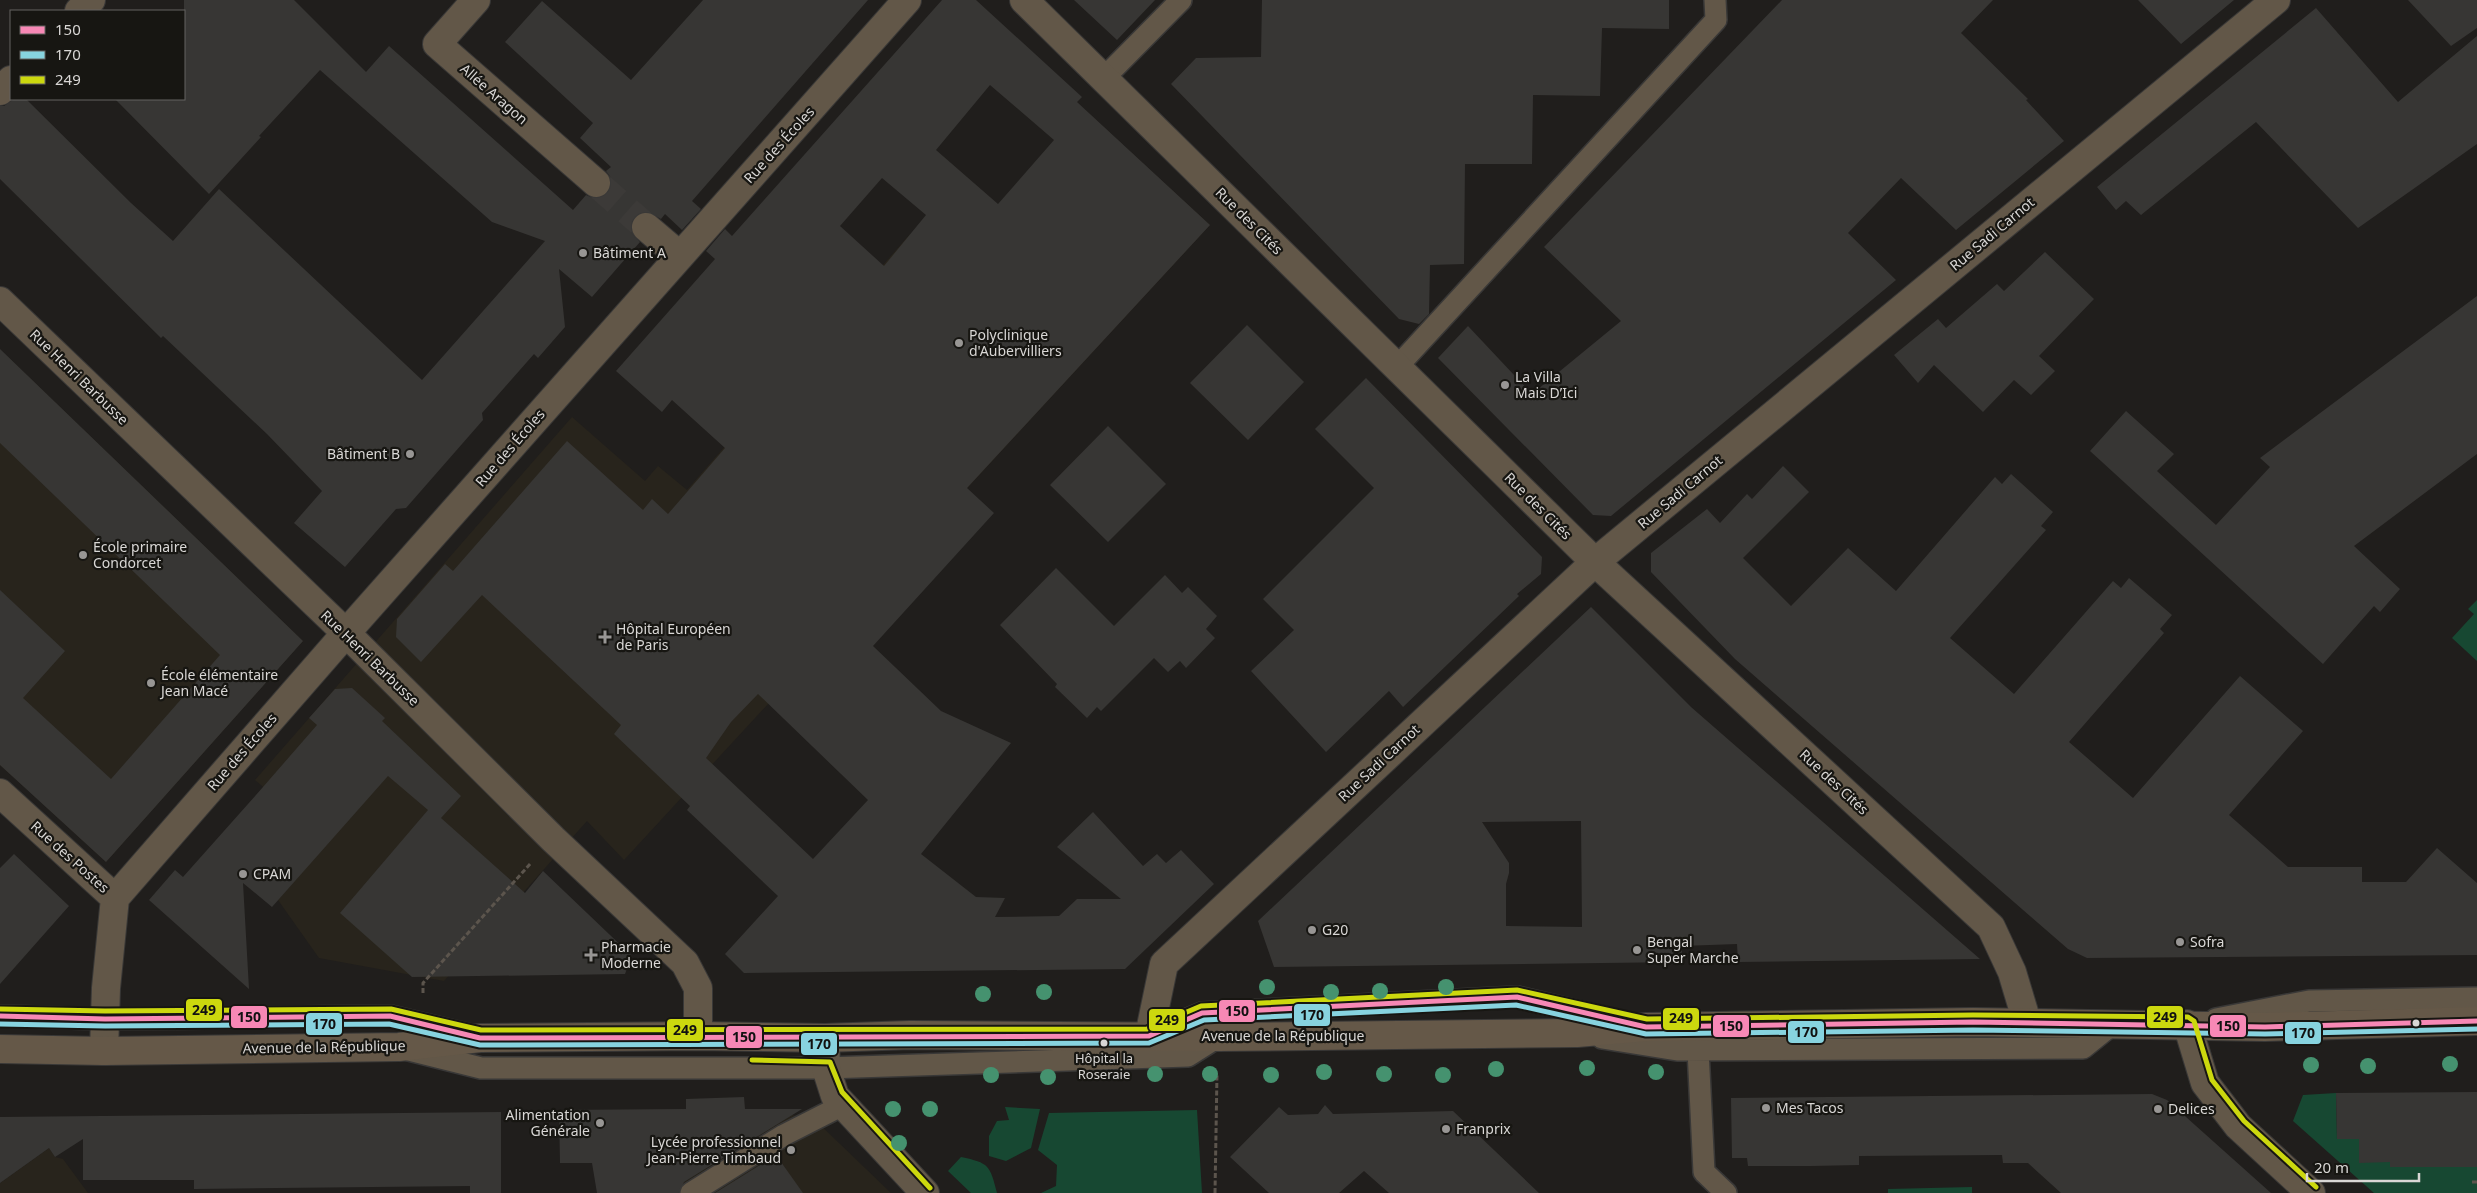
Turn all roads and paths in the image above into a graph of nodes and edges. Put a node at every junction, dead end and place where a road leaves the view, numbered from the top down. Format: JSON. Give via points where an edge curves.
{"nodes":[{"id":1,"x":91,"y":0,"type":"edge"},
{"id":2,"x":476,"y":0,"type":"edge"},
{"id":3,"x":907,"y":0,"type":"edge"},
{"id":4,"x":1024,"y":0,"type":"edge"},
{"id":5,"x":1181,"y":0,"type":"edge"},
{"id":6,"x":1715,"y":0,"type":"edge"},
{"id":7,"x":2276,"y":0,"type":"edge"},
{"id":8,"x":80,"y":10,"type":"edge"},
{"id":9,"x":1104,"y":78,"type":"junction"},
{"id":10,"x":10,"y":81,"type":"edge"},
{"id":11,"x":0,"y":91,"type":"edge"},
{"id":12,"x":596,"y":183,"type":"tunnel mouth"},
{"id":13,"x":646,"y":227,"type":"tunnel mouth"},
{"id":14,"x":680,"y":256,"type":"junction"},
{"id":15,"x":0,"y":301,"type":"edge"},
{"id":16,"x":1397,"y":367,"type":"junction"},
{"id":17,"x":1595,"y":562,"type":"junction"},
{"id":18,"x":346,"y":633,"type":"junction"},
{"id":19,"x":0,"y":793,"type":"edge"},
{"id":20,"x":553,"y":838,"type":"junction"},
{"id":21,"x":115,"y":898,"type":"junction"},
{"id":22,"x":2477,"y":998,"type":"edge"},
{"id":23,"x":0,"y":1016,"type":"edge"},
{"id":24,"x":105,"y":1019,"type":"junction"},
{"id":25,"x":2477,"y":1021,"type":"edge"},
{"id":26,"x":2027,"y":1022,"type":"junction"},
{"id":27,"x":2114,"y":1023,"type":"junction"},
{"id":28,"x":422,"y":1024,"type":"junction"},
{"id":29,"x":2187,"y":1024,"type":"junction"},
{"id":30,"x":1646,"y":1027,"type":"junction"},
{"id":31,"x":1578,"y":1034,"type":"junction"},
{"id":32,"x":698,"y":1036,"type":"junction"},
{"id":33,"x":1149,"y":1036,"type":"junction"},
{"id":34,"x":1218,"y":1037,"type":"junction"},
{"id":35,"x":480,"y":1038,"type":"junction"},
{"id":36,"x":825,"y":1038,"type":"junction"},
{"id":37,"x":399,"y":1047,"type":"junction"},
{"id":38,"x":0,"y":1050,"type":"edge"},
{"id":39,"x":1698,"y":1050,"type":"junction"},
{"id":40,"x":104,"y":1051,"type":"junction"},
{"id":41,"x":826,"y":1068,"type":"junction"},
{"id":42,"x":843,"y":1105,"type":"junction"},
{"id":43,"x":2472,"y":1182,"type":"dead end"},
{"id":44,"x":2477,"y":1182,"type":"edge"},
{"id":45,"x":691,"y":1193,"type":"edge"},
{"id":46,"x":926,"y":1193,"type":"edge"},
{"id":47,"x":1215,"y":1193,"type":"edge"},
{"id":48,"x":1726,"y":1193,"type":"edge"},
{"id":49,"x":2310,"y":1193,"type":"edge"}],
"edges":[{"from":1,"to":8,"type":"street"},
{"from":2,"to":12,"type":"street","name":"Allée Aragon","via":[[436,44]]},
{"from":3,"to":14,"type":"street","name":"Rue des Écoles"},
{"from":4,"to":9,"type":"street","name":"Rue des Cités"},
{"from":5,"to":9,"type":"lane"},
{"from":6,"to":16,"type":"lane","via":[[1716,20]]},
{"from":7,"to":17,"type":"street","name":"Rue Sadi Carnot"},
{"from":9,"to":16,"type":"street","name":"Rue des Cités"},
{"from":10,"to":11,"type":"street"},
{"from":13,"to":14,"type":"street"},
{"from":14,"to":18,"type":"street","name":"Rue des Écoles"},
{"from":15,"to":18,"type":"street","name":"Rue Henri Barbusse"},
{"from":16,"to":17,"type":"street","name":"Rue des Cités"},
{"from":17,"to":26,"type":"street","name":"Rue des Cités","via":[[1991,927],[2012,972]]},
{"from":17,"to":33,"type":"street","name":"Rue Sadi Carnot","via":[[1164,964]]},
{"from":18,"to":20,"type":"street","name":"Rue Henri Barbusse"},
{"from":18,"to":21,"type":"street","name":"Rue des Écoles"},
{"from":19,"to":21,"type":"street","name":"Rue des Postes"},
{"from":20,"to":28,"type":"path","via":[[422,983]]},
{"from":20,"to":32,"type":"street","name":"Rue Henri Barbusse","via":[[685,963],[698,988]]},
{"from":21,"to":24,"type":"street","name":"Rue des Postes"},
{"from":22,"to":29,"type":"lane","via":[[2309,1001]]},
{"from":23,"to":24,"type":"lane"},
{"from":24,"to":28,"type":"lane","via":[[390,1016]]},
{"from":24,"to":40,"type":"street","name":"Rue des Postes"},
{"from":25,"to":29,"type":"main road","name":"Avenue de la République","via":[[2265,1027]]},
{"from":26,"to":27,"type":"main road","name":"Avenue de la République"},
{"from":26,"to":30,"type":"main road","name":"Avenue de la République"},
{"from":27,"to":29,"type":"main road","name":"Avenue de la République"},
{"from":27,"to":39,"type":"lane","via":[[2082,1048]]},
{"from":28,"to":35,"type":"lane"},
{"from":29,"to":49,"type":"street","via":[[2205,1083],[2238,1126]]},
{"from":30,"to":31,"type":"main road","name":"Avenue de la République"},
{"from":30,"to":33,"type":"lane","via":[[1516,997],[1202,1013]]},
{"from":31,"to":34,"type":"main road","name":"Avenue de la République"},
{"from":31,"to":39,"type":"lane","via":[[1677,1050]]},
{"from":32,"to":35,"type":"main road","name":"Avenue de la République"},
{"from":32,"to":36,"type":"main road","name":"Avenue de la République"},
{"from":33,"to":34,"type":"main road","name":"Avenue de la République"},
{"from":33,"to":36,"type":"main road","name":"Avenue de la République"},
{"from":34,"to":41,"type":"lane","via":[[1188,1056]]},
{"from":34,"to":47,"type":"path"},
{"from":35,"to":37,"type":"main road","name":"Avenue de la République"},
{"from":36,"to":41,"type":"street"},
{"from":37,"to":40,"type":"main road","name":"Avenue de la République"},
{"from":37,"to":41,"type":"lane","via":[[481,1068]]},
{"from":38,"to":40,"type":"main road","name":"Avenue de la République"},
{"from":39,"to":48,"type":"lane","via":[[1704,1172]]},
{"from":41,"to":42,"type":"street","via":[[835,1096]]},
{"from":42,"to":45,"type":"lane","via":[[784,1135]]},
{"from":42,"to":46,"type":"street"},
{"from":43,"to":44,"type":"path"}]}
